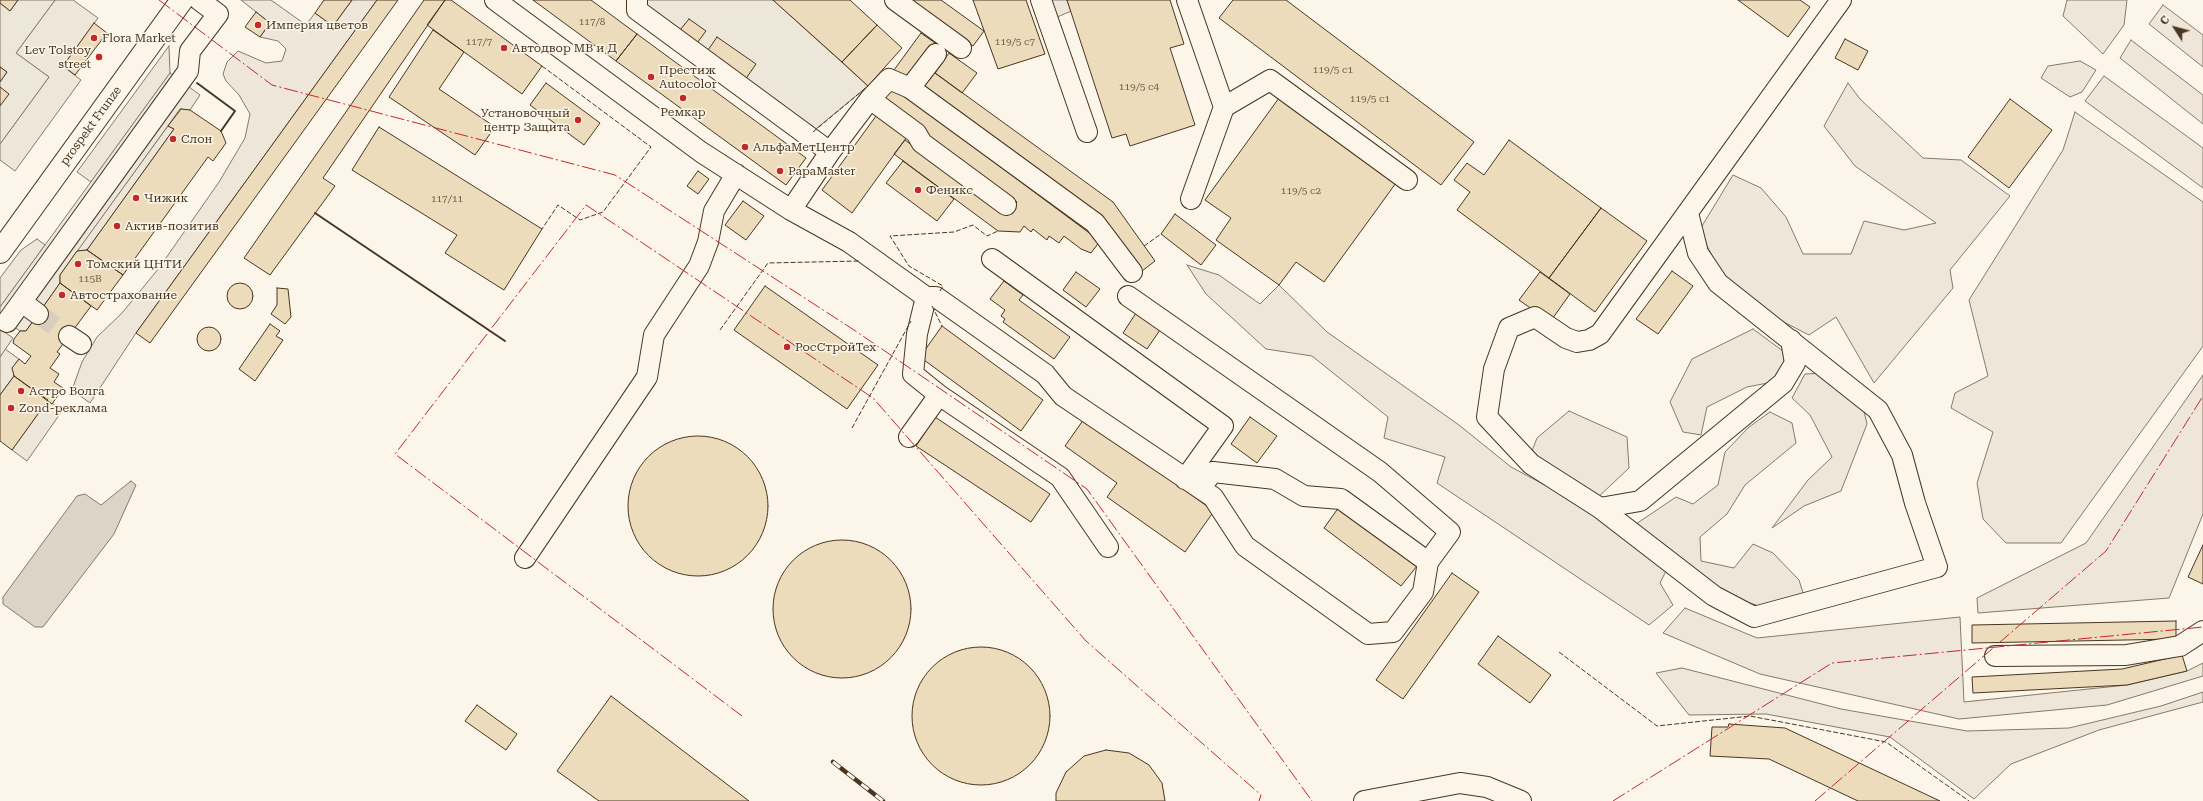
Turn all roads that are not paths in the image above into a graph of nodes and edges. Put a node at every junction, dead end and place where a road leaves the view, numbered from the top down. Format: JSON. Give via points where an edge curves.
{"nodes":[{"id":1,"x":182,"y":0,"type":"edge"},
{"id":2,"x":199,"y":0,"type":"edge"},
{"id":3,"x":496,"y":0,"type":"edge"},
{"id":4,"x":643,"y":0,"type":"edge"},
{"id":5,"x":895,"y":0,"type":"edge"},
{"id":6,"x":1041,"y":0,"type":"edge"},
{"id":7,"x":1187,"y":0,"type":"edge"},
{"id":8,"x":1841,"y":0,"type":"edge"},
{"id":9,"x":961,"y":48,"type":"dead end"},
{"id":10,"x":936,"y":54,"type":"dead end"},
{"id":11,"x":910,"y":88,"type":"junction"},
{"id":12,"x":870,"y":99,"type":"junction"},
{"id":13,"x":1224,"y":107,"type":"junction"},
{"id":14,"x":1088,"y":132,"type":"dead end"},
{"id":15,"x":830,"y":152,"type":"junction"},
{"id":16,"x":736,"y":174,"type":"junction"},
{"id":17,"x":1407,"y":180,"type":"dead end"},
{"id":18,"x":1191,"y":199,"type":"dead end"},
{"id":19,"x":1006,"y":205,"type":"dead end"},
{"id":20,"x":791,"y":210,"type":"junction"},
{"id":21,"x":1688,"y":213,"type":"junction"},
{"id":22,"x":0,"y":252,"type":"edge"},
{"id":23,"x":992,"y":259,"type":"dead end"},
{"id":24,"x":1132,"y":272,"type":"dead end"},
{"id":25,"x":1128,"y":296,"type":"dead end"},
{"id":26,"x":926,"y":297,"type":"junction"},
{"id":27,"x":22,"y":302,"type":"junction"},
{"id":28,"x":38,"y":314,"type":"tunnel mouth"},
{"id":29,"x":3,"y":328,"type":"edge"},
{"id":30,"x":1791,"y":340,"type":"junction"},
{"id":31,"x":939,"y":395,"type":"junction"},
{"id":32,"x":909,"y":437,"type":"dead end"},
{"id":33,"x":1193,"y":483,"type":"junction"},
{"id":34,"x":1600,"y":508,"type":"junction"},
{"id":35,"x":1108,"y":547,"type":"dead end"},
{"id":36,"x":526,"y":558,"type":"dead end"},
{"id":37,"x":1428,"y":562,"type":"junction"},
{"id":38,"x":2203,"y":630,"type":"edge"},
{"id":39,"x":1994,"y":656,"type":"dead end"},
{"id":40,"x":1364,"y":801,"type":"edge"},
{"id":41,"x":1522,"y":801,"type":"edge"}],
"edges":[{"from":1,"to":22,"type":"main road","name":"prospekt Frunze"},
{"from":2,"to":27,"type":"lane","via":[[218,14],[190,51],[188,70]]},
{"from":3,"to":16,"type":"lane","via":[[701,152]]},
{"from":4,"to":15,"type":"lane","via":[[637,10]]},
{"from":5,"to":9,"type":"lane"},
{"from":6,"to":14,"type":"lane"},
{"from":7,"to":13,"type":"lane"},
{"from":8,"to":21,"type":"lane"},
{"from":10,"to":11,"type":"lane"},
{"from":11,"to":12,"type":"lane","via":[[889,79]]},
{"from":11,"to":24,"type":"lane","via":[[1095,223]]},
{"from":12,"to":15,"type":"lane"},
{"from":12,"to":19,"type":"lane","via":[[916,133],[922,143]]},
{"from":13,"to":17,"type":"lane","via":[[1270,80]]},
{"from":13,"to":18,"type":"lane"},
{"from":15,"to":20,"type":"lane"},
{"from":16,"to":20,"type":"lane"},
{"from":16,"to":36,"type":"lane","via":[[714,211],[708,242],[699,266],[654,335],[647,377]]},
{"from":20,"to":26,"type":"lane","via":[[849,242]]},
{"from":21,"to":30,"type":"lane","via":[[1698,253],[1718,283]]},
{"from":21,"to":34,"type":"lane","via":[[1600,334],[1589,340],[1577,342],[1566,338],[1535,317],[1509,328],[1494,369],[1488,417],[1531,464]]},
{"from":23,"to":33,"type":"lane","via":[[1223,426]]},
{"from":25,"to":37,"type":"lane","via":[[1380,472],[1450,532]]},
{"from":26,"to":31,"type":"lane","via":[[917,334],[913,374]]},
{"from":26,"to":33,"type":"lane","via":[[936,297],[1045,374],[1063,396]]},
{"from":27,"to":28,"type":"lane"},
{"from":27,"to":29,"type":"lane"},
{"from":30,"to":34,"type":"lane","via":[[1795,363],[1783,383],[1640,501]]},
{"from":30,"to":34,"type":"lane","via":[[1878,410],[1902,455],[1937,567],[1754,617],[1714,596]]},
{"from":31,"to":32,"type":"lane"},
{"from":31,"to":35,"type":"lane","via":[[1060,477]]},
{"from":33,"to":37,"type":"lane","via":[[1213,472],[1276,479],[1304,496],[1342,499]]},
{"from":33,"to":37,"type":"lane","via":[[1213,497],[1245,546],[1368,634],[1393,632],[1423,592]]},
{"from":38,"to":39,"type":"lane","via":[[2180,646],[2126,655]]},
{"from":40,"to":41,"type":"lane","via":[[1460,783],[1487,787]]}]}
